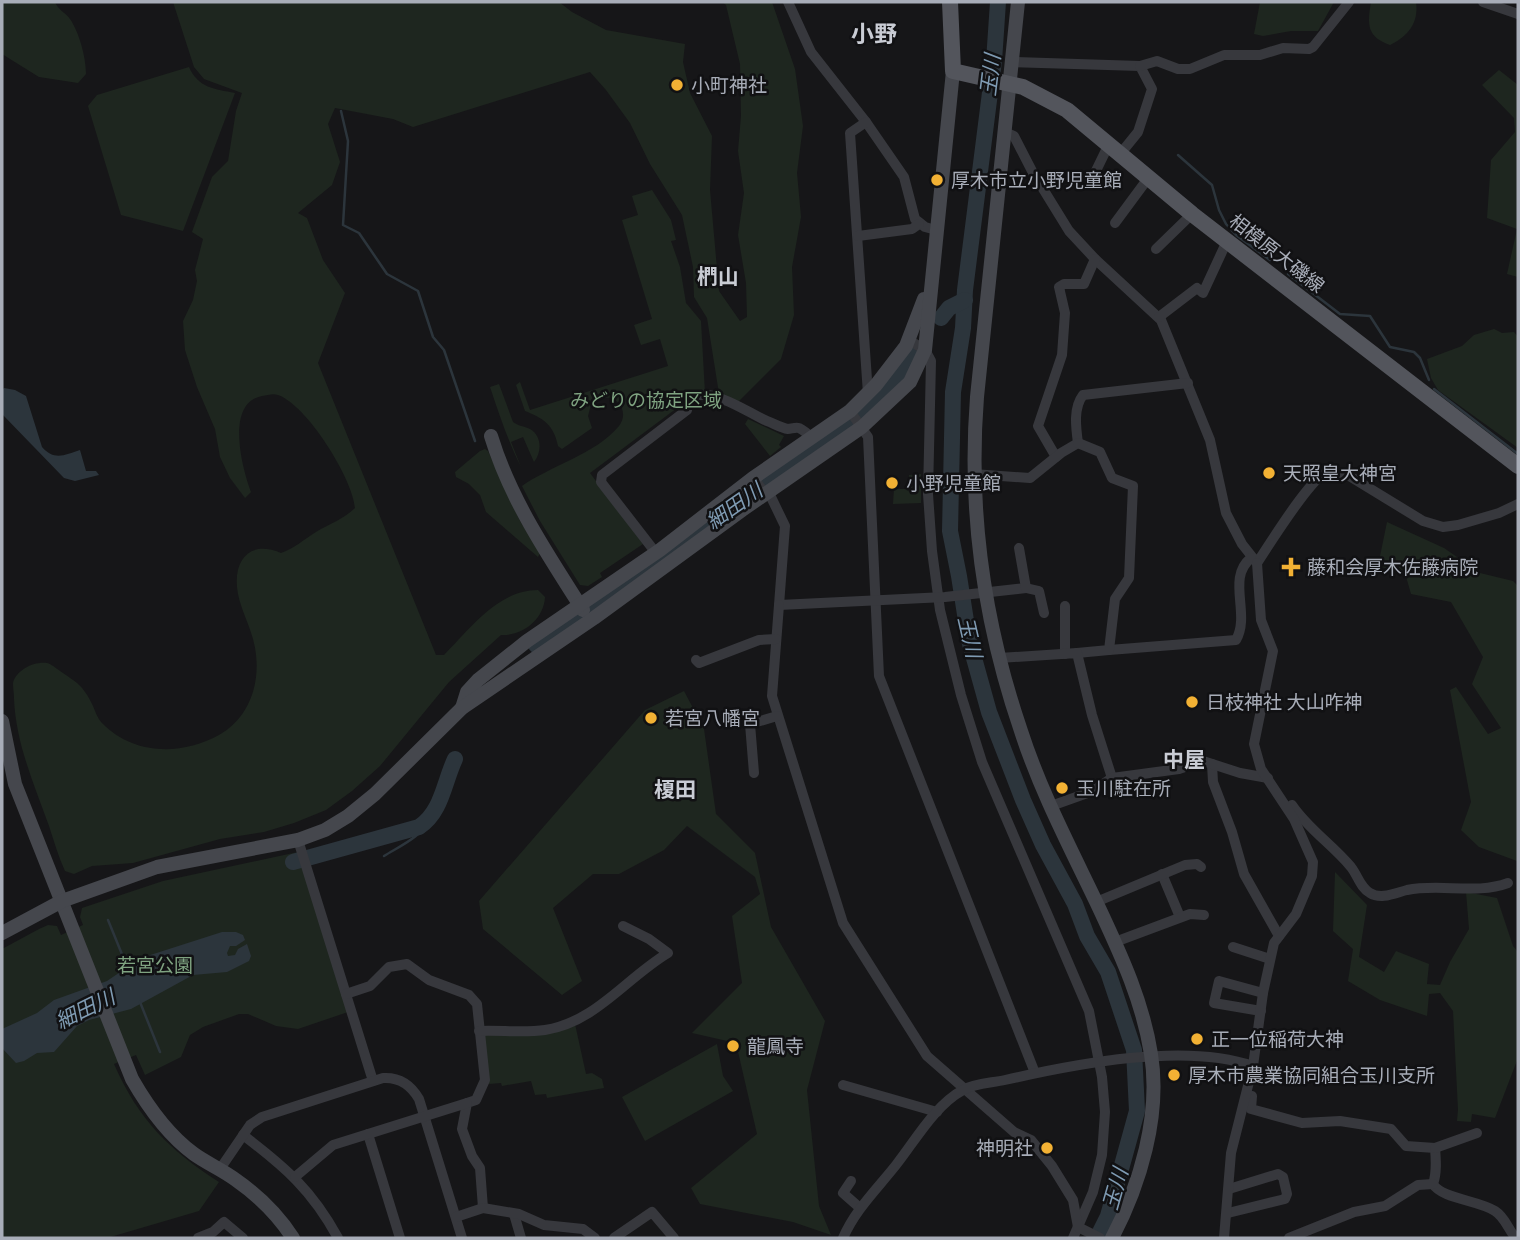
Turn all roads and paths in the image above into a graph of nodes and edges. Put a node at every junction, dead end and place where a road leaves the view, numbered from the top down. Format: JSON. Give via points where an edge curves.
{"nodes":[{"id":1,"x":788,"y":2,"type":"edge"},
{"id":2,"x":952,"y":2,"type":"edge"},
{"id":3,"x":1018,"y":2,"type":"edge"},
{"id":4,"x":1349,"y":2,"type":"edge"},
{"id":5,"x":1483,"y":2,"type":"edge"},
{"id":6,"x":1518,"y":14,"type":"edge"},
{"id":7,"x":1012,"y":62,"type":"junction"},
{"id":8,"x":1140,"y":66,"type":"junction"},
{"id":9,"x":958,"y":72,"type":"junction"},
{"id":10,"x":1007,"y":84,"type":"junction"},
{"id":11,"x":866,"y":122,"type":"junction"},
{"id":12,"x":1005,"y":132,"type":"junction"},
{"id":13,"x":1115,"y":149,"type":"junction"},
{"id":14,"x":1149,"y":177,"type":"junction"},
{"id":15,"x":1092,"y":179,"type":"dead end"},
{"id":16,"x":1192,"y":214,"type":"junction"},
{"id":17,"x":1115,"y":223,"type":"dead end"},
{"id":18,"x":919,"y":224,"type":"junction"},
{"id":19,"x":936,"y":230,"type":"junction"},
{"id":20,"x":858,"y":236,"type":"junction"},
{"id":21,"x":1227,"y":242,"type":"junction"},
{"id":22,"x":1156,"y":249,"type":"dead end"},
{"id":23,"x":1096,"y":260,"type":"junction"},
{"id":24,"x":1159,"y":317,"type":"junction"},
{"id":25,"x":917,"y":345,"type":"junction"},
{"id":26,"x":1188,"y":383,"type":"junction"},
{"id":27,"x":868,"y":394,"type":"junction"},
{"id":28,"x":856,"y":418,"type":"junction"},
{"id":29,"x":491,"y":436,"type":"dead end"},
{"id":30,"x":813,"y":438,"type":"junction"},
{"id":31,"x":1078,"y":443,"type":"junction"},
{"id":32,"x":1056,"y":457,"type":"junction"},
{"id":33,"x":1518,"y":466,"type":"edge"},
{"id":34,"x":974,"y":474,"type":"junction"},
{"id":35,"x":760,"y":486,"type":"junction"},
{"id":36,"x":1518,"y":504,"type":"edge"},
{"id":37,"x":1019,"y":548,"type":"dead end"},
{"id":38,"x":663,"y":556,"type":"junction"},
{"id":39,"x":1254,"y":560,"type":"junction"},
{"id":40,"x":1026,"y":588,"type":"junction"},
{"id":41,"x":982,"y":594,"type":"junction"},
{"id":42,"x":942,"y":597,"type":"junction"},
{"id":43,"x":875,"y":601,"type":"junction"},
{"id":44,"x":779,"y":605,"type":"junction"},
{"id":45,"x":1067,"y":611,"type":"dead end"},
{"id":46,"x":1044,"y":612,"type":"dead end"},
{"id":47,"x":585,"y":613,"type":"junction"},
{"id":48,"x":776,"y":639,"type":"junction"},
{"id":49,"x":1109,"y":650,"type":"junction"},
{"id":50,"x":1077,"y":653,"type":"junction"},
{"id":51,"x":1065,"y":654,"type":"junction"},
{"id":52,"x":999,"y":658,"type":"junction"},
{"id":53,"x":696,"y":660,"type":"dead end"},
{"id":54,"x":777,"y":716,"type":"junction"},
{"id":55,"x":2,"y":721,"type":"edge"},
{"id":56,"x":1212,"y":764,"type":"junction"},
{"id":57,"x":754,"y":773,"type":"dead end"},
{"id":58,"x":1267,"y":777,"type":"junction"},
{"id":59,"x":1112,"y":778,"type":"junction"},
{"id":60,"x":1051,"y":806,"type":"junction"},
{"id":61,"x":298,"y":840,"type":"junction"},
{"id":62,"x":1201,"y":867,"type":"dead end"},
{"id":63,"x":1162,"y":874,"type":"junction"},
{"id":64,"x":1508,"y":883,"type":"dead end"},
{"id":65,"x":62,"y":901,"type":"junction"},
{"id":66,"x":1096,"y":902,"type":"junction"},
{"id":67,"x":1204,"y":915,"type":"dead end"},
{"id":68,"x":1180,"y":917,"type":"junction"},
{"id":69,"x":623,"y":926,"type":"dead end"},
{"id":70,"x":2,"y":933,"type":"edge"},
{"id":71,"x":1279,"y":936,"type":"junction"},
{"id":72,"x":1115,"y":942,"type":"junction"},
{"id":73,"x":1233,"y":947,"type":"dead end"},
{"id":74,"x":1270,"y":959,"type":"junction"},
{"id":75,"x":346,"y":993,"type":"junction"},
{"id":76,"x":1263,"y":993,"type":"junction"},
{"id":77,"x":1261,"y":1011,"type":"junction"},
{"id":78,"x":479,"y":1031,"type":"junction"},
{"id":79,"x":1149,"y":1056,"type":"junction"},
{"id":80,"x":1102,"y":1063,"type":"junction"},
{"id":81,"x":1253,"y":1066,"type":"junction"},
{"id":82,"x":1035,"y":1073,"type":"junction"},
{"id":83,"x":1250,"y":1080,"type":"junction"},
{"id":84,"x":373,"y":1081,"type":"junction"},
{"id":85,"x":844,"y":1084,"type":"dead end"},
{"id":86,"x":964,"y":1089,"type":"junction"},
{"id":87,"x":467,"y":1103,"type":"junction"},
{"id":88,"x":937,"y":1112,"type":"junction"},
{"id":89,"x":425,"y":1116,"type":"junction"},
{"id":90,"x":368,"y":1133,"type":"junction"},
{"id":91,"x":1477,"y":1133,"type":"dead end"},
{"id":92,"x":243,"y":1135,"type":"junction"},
{"id":93,"x":1435,"y":1148,"type":"junction"},
{"id":94,"x":220,"y":1169,"type":"junction"},
{"id":95,"x":295,"y":1177,"type":"junction"},
{"id":96,"x":851,"y":1181,"type":"dead end"},
{"id":97,"x":1433,"y":1184,"type":"junction"},
{"id":98,"x":1228,"y":1189,"type":"junction"},
{"id":99,"x":483,"y":1208,"type":"junction"},
{"id":100,"x":860,"y":1208,"type":"junction"},
{"id":101,"x":1228,"y":1213,"type":"junction"},
{"id":102,"x":514,"y":1214,"type":"junction"},
{"id":103,"x":456,"y":1217,"type":"junction"},
{"id":104,"x":544,"y":1225,"type":"junction"},
{"id":105,"x":1080,"y":1228,"type":"junction"},
{"id":106,"x":199,"y":1238,"type":"edge"},
{"id":107,"x":243,"y":1238,"type":"edge"},
{"id":108,"x":293,"y":1238,"type":"edge"},
{"id":109,"x":338,"y":1238,"type":"edge"},
{"id":110,"x":400,"y":1238,"type":"edge"},
{"id":111,"x":462,"y":1238,"type":"edge"},
{"id":112,"x":521,"y":1238,"type":"edge"},
{"id":113,"x":547,"y":1238,"type":"edge"},
{"id":114,"x":595,"y":1238,"type":"edge"},
{"id":115,"x":614,"y":1238,"type":"edge"},
{"id":116,"x":674,"y":1238,"type":"edge"},
{"id":117,"x":843,"y":1238,"type":"edge"},
{"id":118,"x":1067,"y":1238,"type":"edge"},
{"id":119,"x":1073,"y":1238,"type":"edge"},
{"id":120,"x":1100,"y":1238,"type":"edge"},
{"id":121,"x":1112,"y":1238,"type":"edge"},
{"id":122,"x":1224,"y":1238,"type":"edge"},
{"id":123,"x":1289,"y":1238,"type":"edge"},
{"id":124,"x":1516,"y":1238,"type":"edge"}],
"edges":[{"from":1,"to":11,"type":"street","via":[[811,52]]},
{"from":2,"to":9,"type":"main road"},
{"from":3,"to":7,"type":"street"},
{"from":4,"to":8,"type":"street","via":[[1309,49],[1224,55],[1190,69],[1157,61]]},
{"from":5,"to":6,"type":"street"},
{"from":7,"to":8,"type":"street"},
{"from":7,"to":10,"type":"street"},
{"from":8,"to":13,"type":"street","via":[[1152,89],[1138,132]]},
{"from":9,"to":10,"type":"main road","name":"相模原大磯線"},
{"from":9,"to":19,"type":"street"},
{"from":10,"to":12,"type":"street"},
{"from":10,"to":13,"type":"main road","name":"相模原大磯線","via":[[1042,95],[1067,110]]},
{"from":11,"to":18,"type":"street","via":[[904,177],[911,211]]},
{"from":11,"to":20,"type":"street","via":[[850,134]]},
{"from":12,"to":23,"type":"street","via":[[1014,136],[1069,231]]},
{"from":12,"to":34,"type":"street","via":[[976,397]]},
{"from":13,"to":14,"type":"main road","name":"相模原大磯線"},
{"from":13,"to":15,"type":"street"},
{"from":14,"to":16,"type":"main road","name":"相模原大磯線"},
{"from":14,"to":17,"type":"street"},
{"from":16,"to":21,"type":"main road","name":"相模原大磯線"},
{"from":16,"to":22,"type":"street"},
{"from":18,"to":19,"type":"street"},
{"from":18,"to":20,"type":"street","via":[[912,229]]},
{"from":19,"to":25,"type":"street"},
{"from":20,"to":27,"type":"street"},
{"from":21,"to":24,"type":"street","via":[[1203,293],[1197,288]]},
{"from":21,"to":33,"type":"main road","name":"相模原大磯線"},
{"from":23,"to":24,"type":"street"},
{"from":23,"to":32,"type":"street","via":[[1084,284],[1059,287],[1065,313],[1062,355],[1038,426]]},
{"from":24,"to":26,"type":"street"},
{"from":25,"to":27,"type":"street"},
{"from":25,"to":28,"type":"street","via":[[909,382]]},
{"from":25,"to":42,"type":"street","via":[[931,361],[928,495]]},
{"from":26,"to":31,"type":"street","via":[[1083,395],[1076,424]]},
{"from":26,"to":39,"type":"street","via":[[1210,440],[1222,504]]},
{"from":27,"to":28,"type":"street"},
{"from":28,"to":30,"type":"street"},
{"from":28,"to":35,"type":"street"},
{"from":28,"to":43,"type":"street","via":[[868,437]]},
{"from":29,"to":47,"type":"street","via":[[509,485]]},
{"from":30,"to":35,"type":"street"},
{"from":30,"to":38,"type":"street","via":[[799,428],[787,429],[763,420],[723,398],[692,398],[687,410],[602,475],[601,482]]},
{"from":31,"to":32,"type":"street"},
{"from":31,"to":49,"type":"street","via":[[1100,452],[1112,478],[1133,486],[1129,578],[1115,599]]},
{"from":32,"to":34,"type":"street","via":[[1030,478]]},
{"from":34,"to":41,"type":"street"},
{"from":35,"to":38,"type":"street"},
{"from":35,"to":38,"type":"street"},
{"from":35,"to":44,"type":"street","via":[[771,496],[785,526]]},
{"from":36,"to":39,"type":"street","via":[[1488,517],[1443,527],[1423,521],[1345,474],[1327,473]]},
{"from":37,"to":40,"type":"street"},
{"from":38,"to":47,"type":"street"},
{"from":39,"to":49,"type":"street","via":[[1243,564],[1239,576],[1242,618],[1236,640]]},
{"from":39,"to":58,"type":"street","via":[[1261,620],[1273,651],[1254,744]]},
{"from":40,"to":41,"type":"street"},
{"from":40,"to":46,"type":"street","via":[[1039,591]]},
{"from":41,"to":42,"type":"street"},
{"from":41,"to":52,"type":"street"},
{"from":42,"to":43,"type":"street"},
{"from":42,"to":80,"type":"street","via":[[961,695],[982,762],[1089,1011]]},
{"from":43,"to":44,"type":"street"},
{"from":43,"to":82,"type":"street","via":[[879,677]]},
{"from":44,"to":48,"type":"street"},
{"from":45,"to":51,"type":"street"},
{"from":47,"to":61,"type":"street","via":[[527,641],[478,680],[467,692],[463,708],[375,794],[325,830]]},
{"from":48,"to":53,"type":"street","via":[[760,640],[699,663]]},
{"from":48,"to":54,"type":"street","via":[[772,696]]},
{"from":49,"to":50,"type":"street"},
{"from":50,"to":51,"type":"street"},
{"from":50,"to":59,"type":"street"},
{"from":51,"to":52,"type":"street"},
{"from":52,"to":60,"type":"street","via":[[1021,733]]},
{"from":54,"to":57,"type":"street","via":[[750,724]]},
{"from":54,"to":86,"type":"street","via":[[843,923],[923,1051]]},
{"from":55,"to":65,"type":"street","via":[[15,785]]},
{"from":56,"to":58,"type":"street"},
{"from":56,"to":59,"type":"street","via":[[1203,761]]},
{"from":56,"to":71,"type":"street","via":[[1213,782],[1244,874]]},
{"from":58,"to":64,"type":"street","via":[[1374,895],[1415,889],[1494,888]]},
{"from":58,"to":71,"type":"street","via":[[1294,819],[1313,862],[1296,914]]},
{"from":59,"to":60,"type":"street","via":[[1093,791]]},
{"from":60,"to":66,"type":"street"},
{"from":61,"to":65,"type":"street","via":[[158,867]]},
{"from":61,"to":75,"type":"street"},
{"from":62,"to":63,"type":"street","via":[[1185,866]]},
{"from":63,"to":66,"type":"street"},
{"from":63,"to":68,"type":"street"},
{"from":65,"to":70,"type":"street"},
{"from":65,"to":94,"type":"street","via":[[139,1091],[162,1124],[194,1154]]},
{"from":66,"to":72,"type":"street"},
{"from":67,"to":68,"type":"street"},
{"from":68,"to":72,"type":"street"},
{"from":69,"to":78,"type":"street","via":[[668,953],[574,1021],[542,1030]]},
{"from":71,"to":74,"type":"street"},
{"from":72,"to":79,"type":"street","via":[[1142,1010]]},
{"from":73,"to":74,"type":"street"},
{"from":74,"to":76,"type":"street"},
{"from":75,"to":78,"type":"street","via":[[370,986],[389,967],[407,964],[429,981],[469,995],[477,1004]]},
{"from":75,"to":84,"type":"street"},
{"from":76,"to":77,"type":"street"},
{"from":76,"to":77,"type":"street","via":[[1219,981],[1214,1003]]},
{"from":77,"to":81,"type":"street"},
{"from":78,"to":87,"type":"street","via":[[485,1080],[476,1100]]},
{"from":79,"to":80,"type":"street"},
{"from":79,"to":81,"type":"street","via":[[1226,1058]]},
{"from":79,"to":121,"type":"street","via":[[1152,1105],[1142,1161],[1126,1213]]},
{"from":80,"to":82,"type":"street"},
{"from":80,"to":105,"type":"street","via":[[1102,1155]]},
{"from":81,"to":83,"type":"street"},
{"from":82,"to":86,"type":"street"},
{"from":83,"to":93,"type":"street","via":[[1254,1082],[1251,1109],[1302,1123],[1340,1121],[1391,1129],[1406,1146]]},
{"from":83,"to":98,"type":"street","via":[[1231,1153]]},
{"from":84,"to":89,"type":"street","via":[[390,1078],[407,1084]]},
{"from":84,"to":92,"type":"street","via":[[271,1113],[250,1125]]},
{"from":85,"to":88,"type":"street"},
{"from":86,"to":88,"type":"street"},
{"from":86,"to":105,"type":"street","via":[[1013,1132],[1031,1140],[1069,1193]]},
{"from":87,"to":89,"type":"street"},
{"from":87,"to":99,"type":"street","via":[[462,1129],[480,1168]]},
{"from":88,"to":100,"type":"street"},
{"from":89,"to":90,"type":"street"},
{"from":89,"to":103,"type":"street"},
{"from":90,"to":95,"type":"street","via":[[333,1145]]},
{"from":90,"to":110,"type":"street"},
{"from":91,"to":93,"type":"street"},
{"from":92,"to":94,"type":"street"},
{"from":92,"to":95,"type":"street"},
{"from":93,"to":97,"type":"street"},
{"from":94,"to":108,"type":"street","via":[[258,1197]]},
{"from":95,"to":109,"type":"street"},
{"from":96,"to":100,"type":"street","via":[[841,1195]]},
{"from":97,"to":123,"type":"street","via":[[1411,1188],[1385,1206],[1354,1212]]},
{"from":97,"to":124,"type":"street","via":[[1442,1194],[1494,1210]]},
{"from":98,"to":101,"type":"street"},
{"from":98,"to":101,"type":"street","via":[[1278,1174],[1287,1194],[1285,1199]]},
{"from":99,"to":102,"type":"street"},
{"from":99,"to":103,"type":"street"},
{"from":100,"to":117,"type":"street"},
{"from":101,"to":122,"type":"street"},
{"from":102,"to":104,"type":"street"},
{"from":102,"to":112,"type":"street"},
{"from":103,"to":111,"type":"street"},
{"from":104,"to":113,"type":"street"},
{"from":104,"to":114,"type":"street","via":[[583,1229]]},
{"from":105,"to":118,"type":"street","via":[[1073,1228]]},
{"from":105,"to":119,"type":"street"},
{"from":105,"to":120,"type":"street"},
{"from":106,"to":107,"type":"street","via":[[224,1222]]},
{"from":115,"to":116,"type":"street","via":[[652,1212]]}]}
